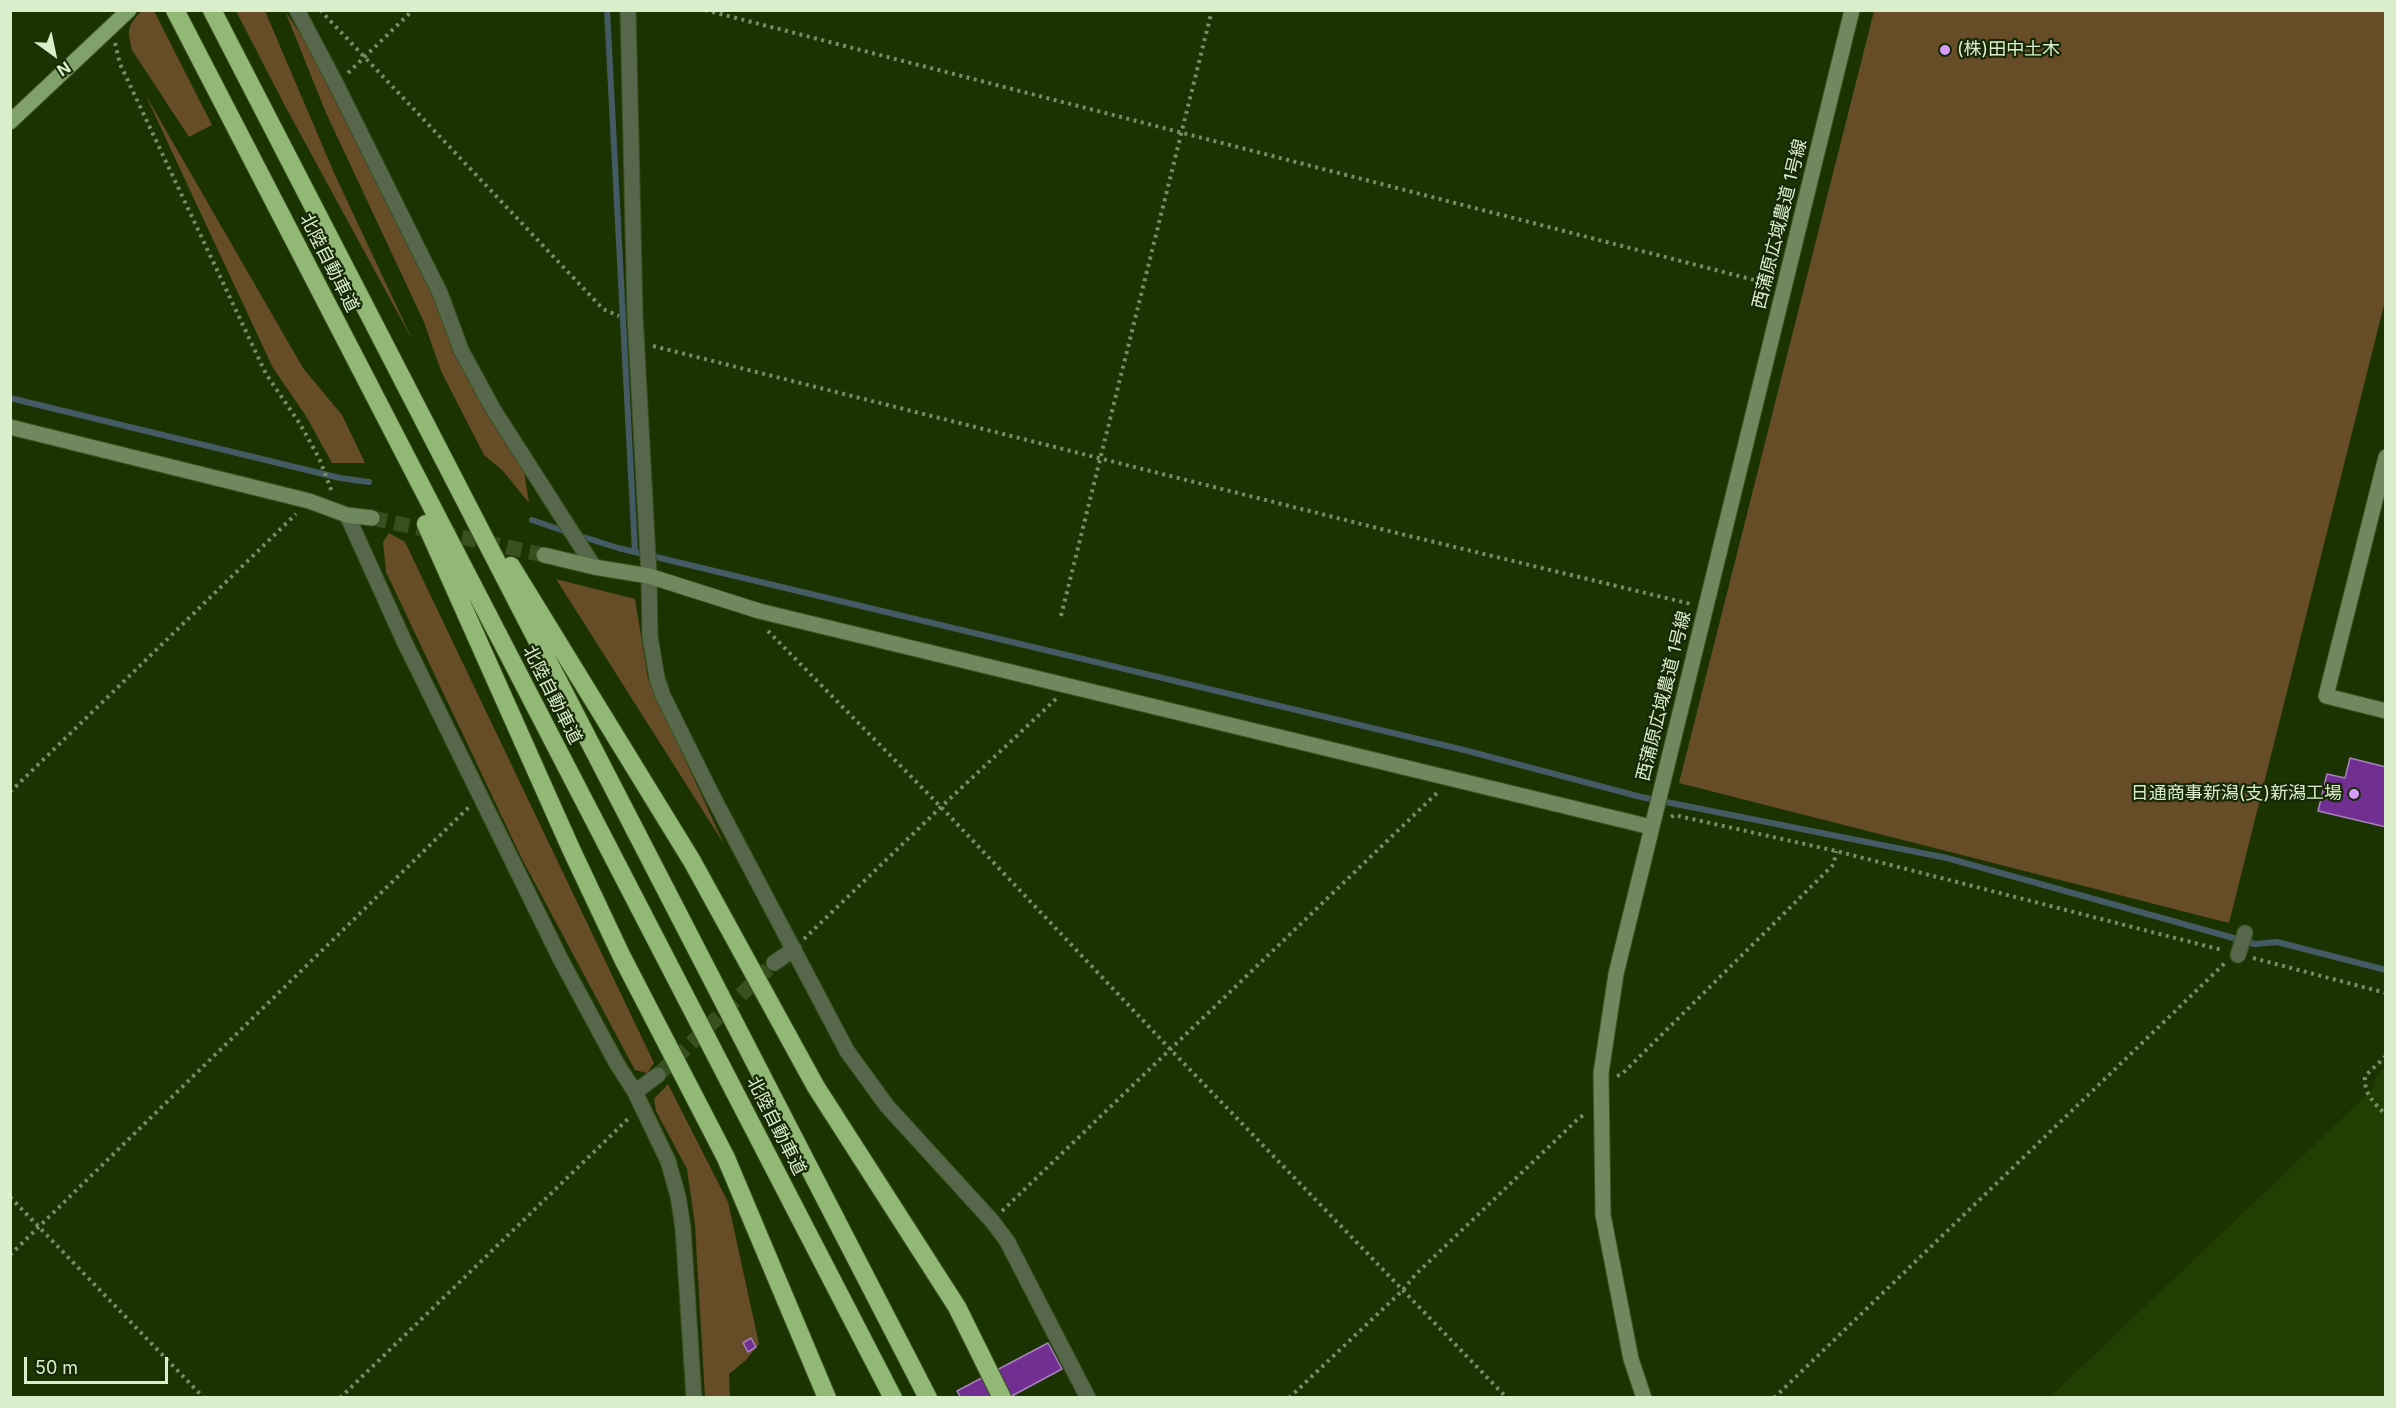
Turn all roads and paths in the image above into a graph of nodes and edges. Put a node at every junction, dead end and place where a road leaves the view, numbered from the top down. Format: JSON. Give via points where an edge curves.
{"nodes":[{"id":1,"x":129,"y":10,"type":"edge"},
{"id":2,"x":175,"y":10,"type":"edge"},
{"id":3,"x":212,"y":10,"type":"edge"},
{"id":4,"x":297,"y":10,"type":"edge"},
{"id":5,"x":320,"y":10,"type":"edge"},
{"id":6,"x":414,"y":10,"type":"edge"},
{"id":7,"x":628,"y":10,"type":"edge"},
{"id":8,"x":705,"y":10,"type":"edge"},
{"id":9,"x":1212,"y":10,"type":"edge"},
{"id":10,"x":1852,"y":10,"type":"edge"},
{"id":11,"x":112,"y":28,"type":"junction"},
{"id":12,"x":365,"y":57,"type":"junction"},
{"id":13,"x":336,"y":84,"type":"junction"},
{"id":14,"x":10,"y":122,"type":"edge"},
{"id":15,"x":1182,"y":133,"type":"junction"},
{"id":16,"x":256,"y":167,"type":"junction"},
{"id":17,"x":1785,"y":288,"type":"junction"},
{"id":18,"x":635,"y":315,"type":"junction"},
{"id":19,"x":636,"y":340,"type":"junction"},
{"id":20,"x":10,"y":427,"type":"edge"},
{"id":21,"x":434,"y":439,"type":"junction"},
{"id":22,"x":2385,"y":457,"type":"edge"},
{"id":23,"x":1101,"y":458,"type":"junction"},
{"id":24,"x":309,"y":501,"type":"junction"},
{"id":25,"x":347,"y":515,"type":"junction"},
{"id":26,"x":372,"y":518,"type":"tunnel mouth"},
{"id":27,"x":544,"y":555,"type":"tunnel mouth"},
{"id":28,"x":594,"y":567,"type":"junction"},
{"id":29,"x":649,"y":576,"type":"junction"},
{"id":30,"x":1706,"y":607,"type":"junction"},
{"id":31,"x":759,"y":611,"type":"junction"},
{"id":32,"x":1061,"y":616,"type":"dead end"},
{"id":33,"x":1071,"y":686,"type":"junction"},
{"id":34,"x":2385,"y":711,"type":"edge"},
{"id":35,"x":1450,"y":778,"type":"junction"},
{"id":36,"x":10,"y":792,"type":"edge"},
{"id":37,"x":480,"y":796,"type":"junction"},
{"id":38,"x":941,"y":807,"type":"junction"},
{"id":39,"x":1652,"y":827,"type":"junction"},
{"id":40,"x":1836,"y":851,"type":"junction"},
{"id":41,"x":2241,"y":945,"type":"junction"},
{"id":42,"x":794,"y":949,"type":"junction"},
{"id":43,"x":774,"y":963,"type":"tunnel mouth"},
{"id":44,"x":2385,"y":993,"type":"edge"},
{"id":45,"x":1170,"y":1049,"type":"junction"},
{"id":46,"x":2385,"y":1056,"type":"edge"},
{"id":47,"x":658,"y":1075,"type":"tunnel mouth"},
{"id":48,"x":1602,"y":1080,"type":"junction"},
{"id":49,"x":638,"y":1099,"type":"junction"},
{"id":50,"x":1602,"y":1106,"type":"junction"},
{"id":51,"x":2385,"y":1115,"type":"edge"},
{"id":52,"x":10,"y":1197,"type":"edge"},
{"id":53,"x":992,"y":1221,"type":"junction"},
{"id":54,"x":39,"y":1227,"type":"junction"},
{"id":55,"x":10,"y":1255,"type":"edge"},
{"id":56,"x":1403,"y":1290,"type":"junction"},
{"id":57,"x":204,"y":1398,"type":"edge"},
{"id":58,"x":340,"y":1398,"type":"edge"},
{"id":59,"x":694,"y":1398,"type":"edge"},
{"id":60,"x":827,"y":1398,"type":"edge"},
{"id":61,"x":893,"y":1398,"type":"edge"},
{"id":62,"x":928,"y":1398,"type":"edge"},
{"id":63,"x":1002,"y":1398,"type":"edge"},
{"id":64,"x":1088,"y":1398,"type":"edge"},
{"id":65,"x":1289,"y":1398,"type":"edge"},
{"id":66,"x":1507,"y":1398,"type":"edge"},
{"id":67,"x":1644,"y":1398,"type":"edge"},
{"id":68,"x":1774,"y":1398,"type":"edge"}],
"edges":[{"from":1,"to":11,"type":"main road"},
{"from":2,"to":16,"type":"highway","name":"北陸自動車道"},
{"from":3,"to":21,"type":"highway","name":"北陸自動車道"},
{"from":4,"to":13,"type":"street"},
{"from":5,"to":12,"type":"path"},
{"from":6,"to":12,"type":"path"},
{"from":7,"to":18,"type":"street"},
{"from":8,"to":15,"type":"path"},
{"from":9,"to":15,"type":"path"},
{"from":10,"to":17,"type":"street","name":"西蒲原広域農道 1号線"},
{"from":11,"to":14,"type":"main road"},
{"from":11,"to":25,"type":"path","via":[[120,64],[266,374],[300,424]]},
{"from":12,"to":13,"type":"path"},
{"from":12,"to":18,"type":"path","via":[[603,309],[616,317]]},
{"from":13,"to":28,"type":"street","via":[[440,293],[461,350]]},
{"from":15,"to":17,"type":"path"},
{"from":15,"to":23,"type":"path"},
{"from":16,"to":60,"type":"highway","via":[[299,265],[435,542],[622,957],[726,1158]]},
{"from":16,"to":61,"type":"highway","name":"北陸自動車道"},
{"from":17,"to":30,"type":"street","name":"西蒲原広域農道 1号線"},
{"from":18,"to":19,"type":"street"},
{"from":19,"to":23,"type":"path"},
{"from":19,"to":29,"type":"street"},
{"from":20,"to":24,"type":"street"},
{"from":21,"to":62,"type":"highway","name":"北陸自動車道"},
{"from":21,"to":63,"type":"highway","via":[[692,861],[816,1087],[957,1307]]},
{"from":22,"to":34,"type":"street","via":[[2326,696]]},
{"from":23,"to":30,"type":"path"},
{"from":23,"to":32,"type":"path"},
{"from":24,"to":25,"type":"street"},
{"from":24,"to":36,"type":"path"},
{"from":25,"to":26,"type":"street"},
{"from":25,"to":37,"type":"street"},
{"from":27,"to":28,"type":"street"},
{"from":28,"to":29,"type":"street"},
{"from":29,"to":31,"type":"street"},
{"from":29,"to":42,"type":"street","via":[[650,637],[663,696]]},
{"from":30,"to":39,"type":"street","name":"西蒲原広域農道 1号線"},
{"from":31,"to":33,"type":"street"},
{"from":31,"to":38,"type":"path","via":[[761,624]]},
{"from":33,"to":35,"type":"street"},
{"from":33,"to":38,"type":"path"},
{"from":35,"to":39,"type":"street"},
{"from":35,"to":45,"type":"path"},
{"from":37,"to":49,"type":"street","via":[[561,960]]},
{"from":37,"to":54,"type":"path"},
{"from":38,"to":42,"type":"path"},
{"from":38,"to":45,"type":"path"},
{"from":39,"to":40,"type":"path","via":[[1674,815]]},
{"from":39,"to":48,"type":"street","name":"西蒲原広域農道 1号線","via":[[1616,974]]},
{"from":40,"to":41,"type":"path"},
{"from":40,"to":48,"type":"path","via":[[1834,864],[1622,1074]]},
{"from":41,"to":44,"type":"path"},
{"from":41,"to":68,"type":"path"},
{"from":42,"to":43,"type":"street"},
{"from":42,"to":53,"type":"street","via":[[847,1051],[867,1080]]},
{"from":45,"to":53,"type":"path"},
{"from":45,"to":56,"type":"path"},
{"from":46,"to":51,"type":"path","via":[[2365,1076],[2364,1087]]},
{"from":47,"to":49,"type":"street"},
{"from":48,"to":50,"type":"street","name":"西蒲原広域農道 1号線"},
{"from":49,"to":58,"type":"path"},
{"from":49,"to":59,"type":"street","via":[[664,1150],[678,1196]]},
{"from":50,"to":56,"type":"path","via":[[1579,1118]]},
{"from":50,"to":67,"type":"street","name":"西蒲原広域農道 1号線","via":[[1603,1215],[1632,1359]]},
{"from":52,"to":54,"type":"path"},
{"from":53,"to":64,"type":"street","via":[[1019,1262]]},
{"from":54,"to":55,"type":"path"},
{"from":54,"to":57,"type":"path"},
{"from":56,"to":65,"type":"path"},
{"from":56,"to":66,"type":"path"}]}
